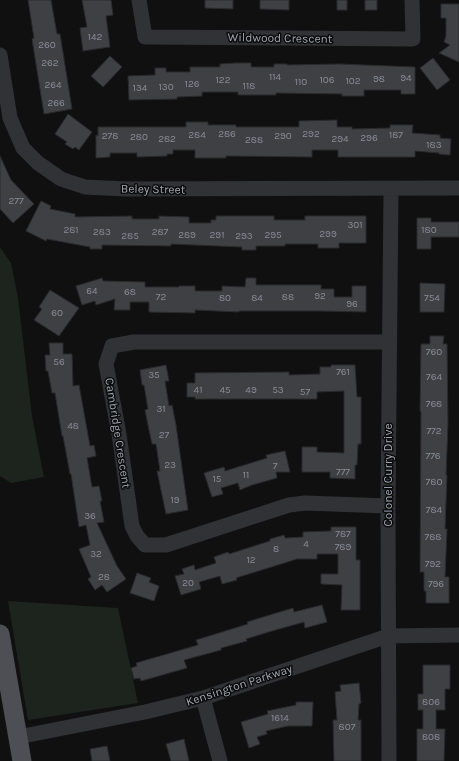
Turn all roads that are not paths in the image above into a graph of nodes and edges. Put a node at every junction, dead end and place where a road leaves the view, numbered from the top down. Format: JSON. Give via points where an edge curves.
{"nodes":[{"id":1,"x":139,"y":0,"type":"edge"},
{"id":2,"x":412,"y":0,"type":"edge"},
{"id":3,"x":0,"y":55,"type":"edge"},
{"id":4,"x":459,"y":188,"type":"edge"},
{"id":5,"x":391,"y":189,"type":"junction"},
{"id":6,"x":389,"y":342,"type":"junction"},
{"id":7,"x":388,"y":506,"type":"junction"},
{"id":8,"x":0,"y":634,"type":"edge"},
{"id":9,"x":459,"y":635,"type":"edge"},
{"id":10,"x":388,"y":636,"type":"junction"},
{"id":11,"x":203,"y":698,"type":"junction"},
{"id":12,"x":18,"y":737,"type":"junction"},
{"id":13,"x":22,"y":761,"type":"edge"},
{"id":14,"x":220,"y":761,"type":"edge"},
{"id":15,"x":389,"y":761,"type":"edge"}],
"edges":[{"from":1,"to":2,"type":"street","name":"Wildwood Crescent","via":[[145,37],[412,39]]},
{"from":3,"to":5,"type":"street","name":"Beley Street","via":[[10,118],[23,148],[38,163],[61,179],[85,187],[126,189]]},
{"from":4,"to":5,"type":"street","name":"Beley Street"},
{"from":5,"to":6,"type":"street","name":"Colonel Curry Drive"},
{"from":6,"to":7,"type":"street","name":"Colonel Curry Drive"},
{"from":6,"to":7,"type":"street","name":"Cambridge Crescent","via":[[134,342],[112,346],[106,364],[132,526],[145,545],[166,545],[289,505],[305,503]]},
{"from":7,"to":10,"type":"street","name":"Colonel Curry Drive"},
{"from":8,"to":12,"type":"main road"},
{"from":9,"to":10,"type":"street","name":"Kensington Parkway"},
{"from":10,"to":11,"type":"street","name":"Kensington Parkway"},
{"from":10,"to":15,"type":"street","name":"Colonel Curry Drive"},
{"from":11,"to":12,"type":"street","name":"Kensington Parkway"},
{"from":11,"to":14,"type":"street"},
{"from":12,"to":13,"type":"main road"}]}
